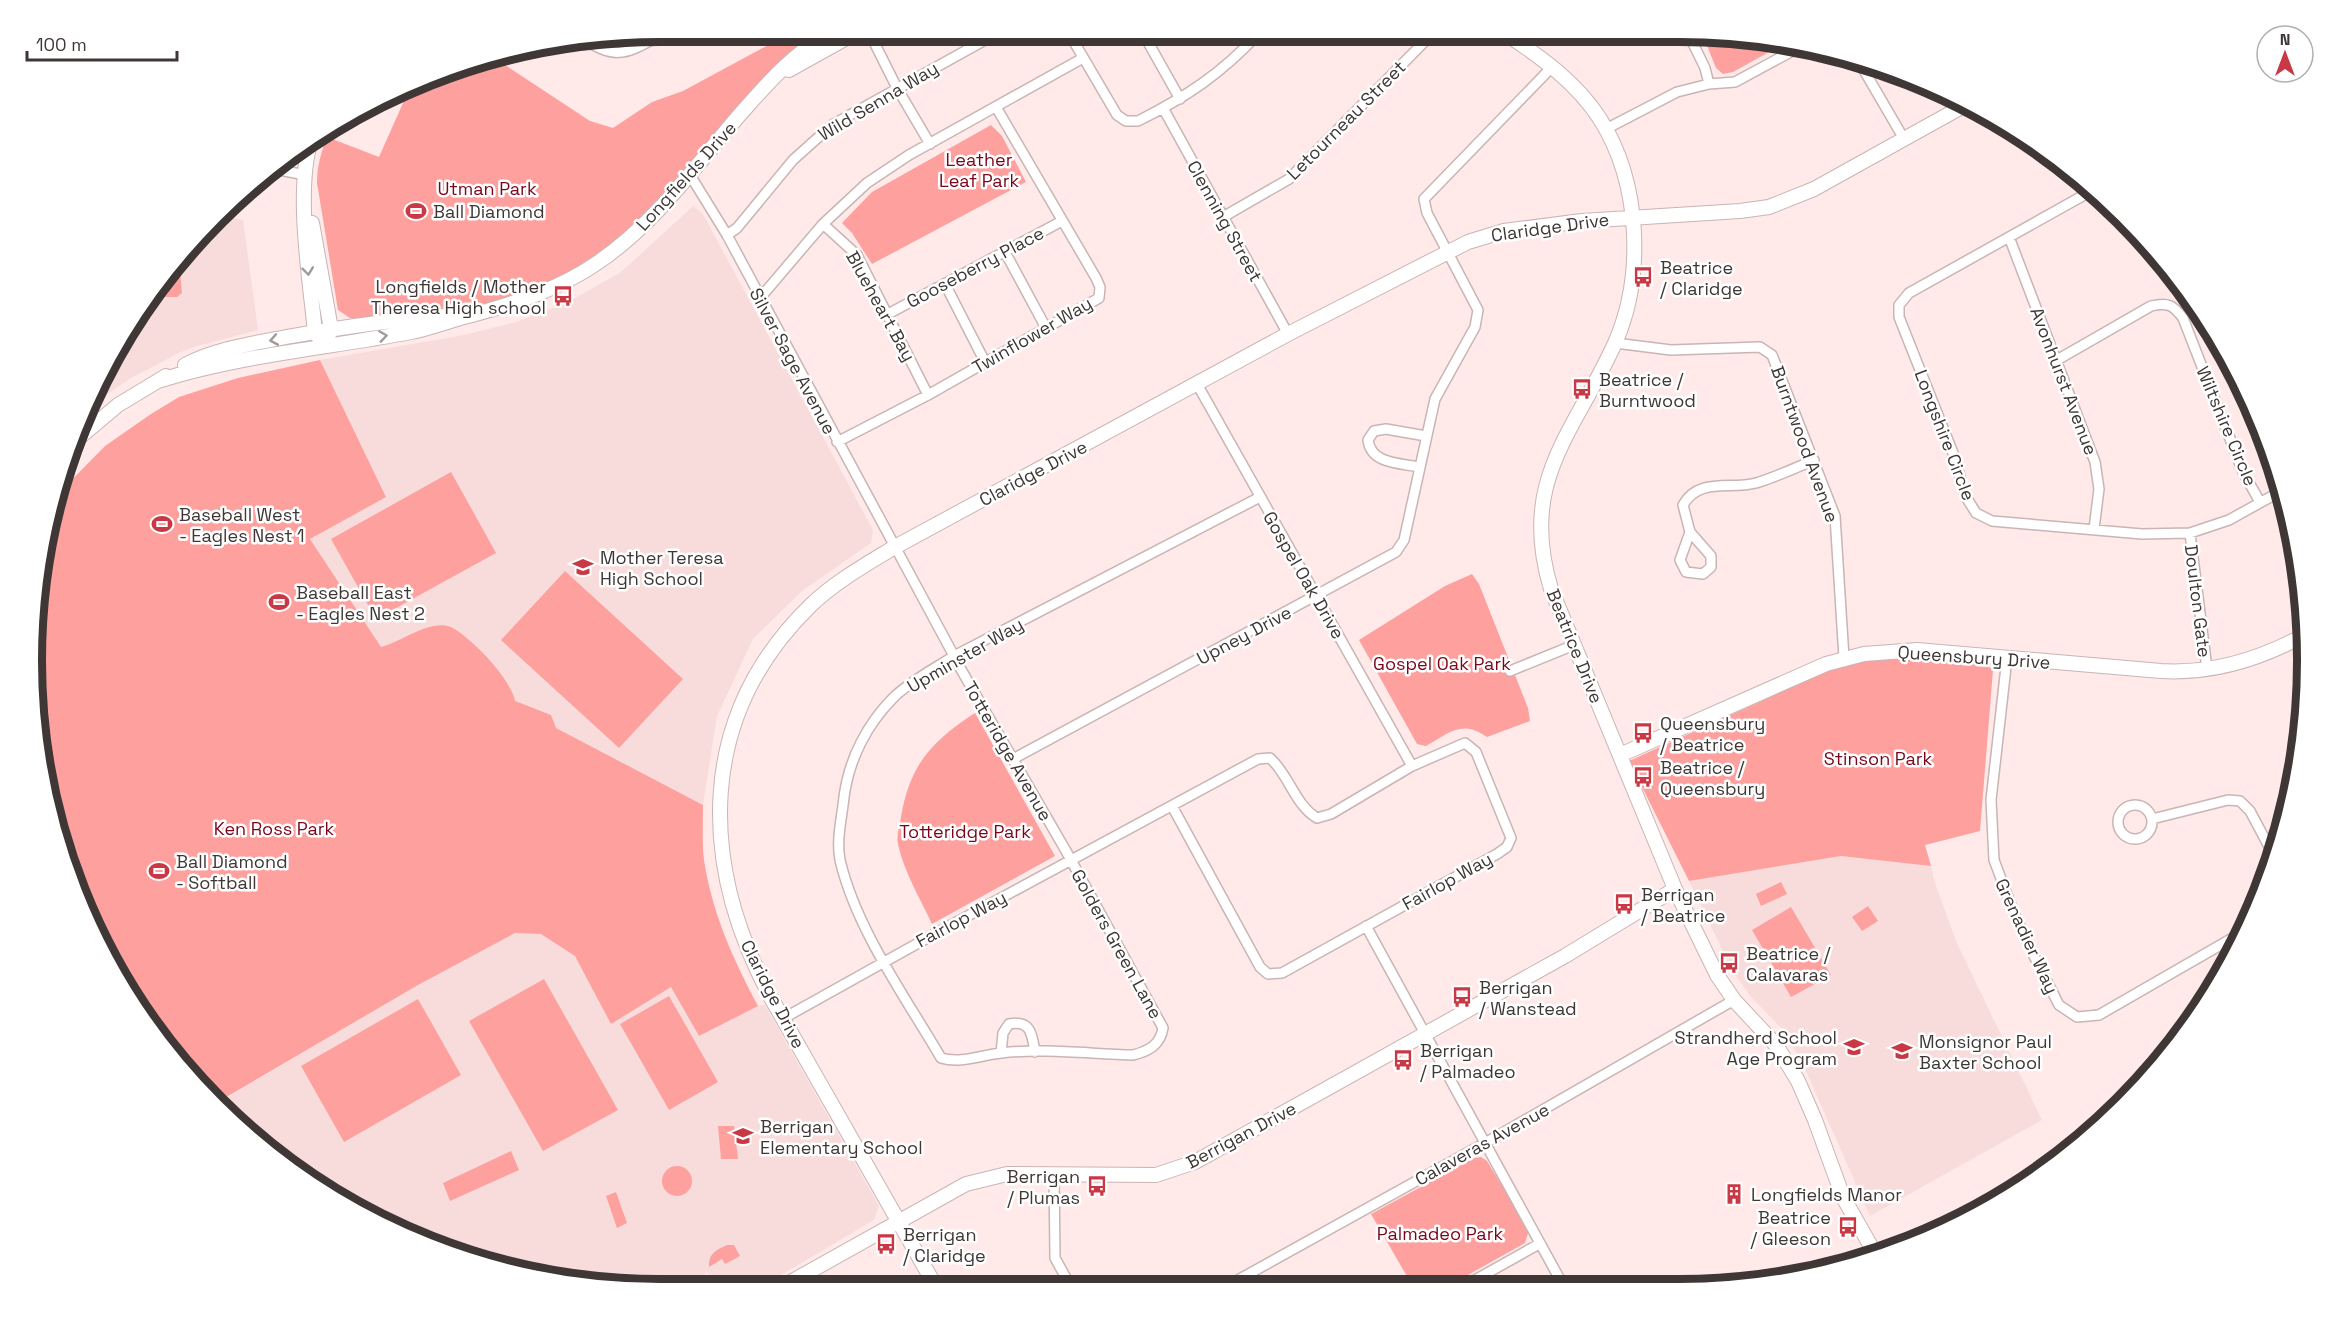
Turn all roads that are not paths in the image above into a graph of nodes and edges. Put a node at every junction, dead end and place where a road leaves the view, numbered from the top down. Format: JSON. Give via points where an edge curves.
{"nodes":[{"id":1,"x":647,"y":42,"type":"edge"},
{"id":2,"x":816,"y":42,"type":"edge"},
{"id":3,"x":840,"y":42,"type":"edge"},
{"id":4,"x":874,"y":42,"type":"edge"},
{"id":5,"x":981,"y":42,"type":"edge"},
{"id":6,"x":1074,"y":42,"type":"edge"},
{"id":7,"x":1148,"y":42,"type":"edge"},
{"id":8,"x":1250,"y":42,"type":"edge"},
{"id":9,"x":1424,"y":42,"type":"edge"},
{"id":10,"x":1517,"y":42,"type":"edge"},
{"id":11,"x":1693,"y":42,"type":"edge"},
{"id":12,"x":594,"y":46,"type":"edge"},
{"id":13,"x":1790,"y":52,"type":"edge"},
{"id":14,"x":1083,"y":58,"type":"junction"},
{"id":15,"x":1552,"y":67,"type":"junction"},
{"id":16,"x":1864,"y":71,"type":"edge"},
{"id":17,"x":1709,"y":84,"type":"junction"},
{"id":18,"x":763,"y":87,"type":"junction"},
{"id":19,"x":897,"y":88,"type":"junction"},
{"id":20,"x":1180,"y":99,"type":"junction"},
{"id":21,"x":996,"y":107,"type":"junction"},
{"id":22,"x":1163,"y":108,"type":"junction"},
{"id":23,"x":1958,"y":109,"type":"edge"},
{"id":24,"x":1606,"y":129,"type":"junction"},
{"id":25,"x":1904,"y":139,"type":"junction"},
{"id":26,"x":930,"y":144,"type":"junction"},
{"id":27,"x":309,"y":152,"type":"edge"},
{"id":28,"x":283,"y":171,"type":"edge"},
{"id":29,"x":305,"y":175,"type":"junction"},
{"id":30,"x":690,"y":175,"type":"junction"},
{"id":31,"x":305,"y":192,"type":"junction"},
{"id":32,"x":2085,"y":194,"type":"edge"},
{"id":33,"x":1632,"y":216,"type":"junction"},
{"id":34,"x":1223,"y":217,"type":"junction"},
{"id":35,"x":1062,"y":221,"type":"junction"},
{"id":36,"x":824,"y":224,"type":"junction"},
{"id":37,"x":727,"y":235,"type":"junction"},
{"id":38,"x":2009,"y":237,"type":"junction"},
{"id":39,"x":1005,"y":252,"type":"junction"},
{"id":40,"x":1446,"y":252,"type":"junction"},
{"id":41,"x":945,"y":284,"type":"junction"},
{"id":42,"x":760,"y":298,"type":"junction"},
{"id":43,"x":888,"y":314,"type":"junction"},
{"id":44,"x":471,"y":315,"type":"junction"},
{"id":45,"x":1046,"y":328,"type":"junction"},
{"id":46,"x":331,"y":329,"type":"junction"},
{"id":47,"x":315,"y":332,"type":"junction"},
{"id":48,"x":1288,"y":334,"type":"junction"},
{"id":49,"x":1615,"y":343,"type":"junction"},
{"id":50,"x":325,"y":345,"type":"junction"},
{"id":51,"x":2057,"y":360,"type":"junction"},
{"id":52,"x":985,"y":362,"type":"junction"},
{"id":53,"x":160,"y":380,"type":"junction"},
{"id":54,"x":1197,"y":384,"type":"junction"},
{"id":55,"x":928,"y":395,"type":"junction"},
{"id":56,"x":86,"y":432,"type":"edge"},
{"id":57,"x":1426,"y":436,"type":"junction"},
{"id":58,"x":837,"y":442,"type":"junction"},
{"id":59,"x":1814,"y":460,"type":"junction"},
{"id":60,"x":1419,"y":466,"type":"junction"},
{"id":61,"x":2274,"y":495,"type":"edge"},
{"id":62,"x":1260,"y":497,"type":"junction"},
{"id":63,"x":2260,"y":502,"type":"junction"},
{"id":64,"x":2094,"y":529,"type":"junction"},
{"id":65,"x":1690,"y":532,"type":"junction"},
{"id":66,"x":2190,"y":533,"type":"junction"},
{"id":67,"x":894,"y":548,"type":"junction"},
{"id":68,"x":1316,"y":596,"type":"junction"},
{"id":69,"x":2296,"y":638,"type":"edge"},
{"id":70,"x":1574,"y":645,"type":"junction"},
{"id":71,"x":954,"y":656,"type":"junction"},
{"id":72,"x":2007,"y":657,"type":"junction"},
{"id":73,"x":1844,"y":658,"type":"junction"},
{"id":74,"x":2207,"y":669,"type":"junction"},
{"id":75,"x":1510,"y":671,"type":"dead end"},
{"id":76,"x":1620,"y":755,"type":"junction"},
{"id":77,"x":1013,"y":759,"type":"junction"},
{"id":78,"x":1412,"y":766,"type":"junction"},
{"id":79,"x":1172,"y":807,"type":"junction"},
{"id":80,"x":2152,"y":819,"type":"dead end"},
{"id":81,"x":2268,"y":846,"type":"edge"},
{"id":82,"x":1071,"y":860,"type":"junction"},
{"id":83,"x":1676,"y":889,"type":"junction"},
{"id":84,"x":1366,"y":926,"type":"junction"},
{"id":85,"x":2230,"y":939,"type":"edge"},
{"id":86,"x":885,"y":961,"type":"junction"},
{"id":87,"x":1734,"y":1000,"type":"junction"},
{"id":88,"x":784,"y":1018,"type":"junction"},
{"id":89,"x":1426,"y":1032,"type":"junction"},
{"id":90,"x":1035,"y":1052,"type":"junction"},
{"id":91,"x":1001,"y":1053,"type":"junction"},
{"id":92,"x":1485,"y":1143,"type":"junction"},
{"id":93,"x":1054,"y":1174,"type":"junction"},
{"id":94,"x":898,"y":1221,"type":"junction"},
{"id":95,"x":1539,"y":1244,"type":"junction"},
{"id":96,"x":1872,"y":1248,"type":"edge"},
{"id":97,"x":796,"y":1279,"type":"edge"},
{"id":98,"x":931,"y":1279,"type":"edge"},
{"id":99,"x":1066,"y":1279,"type":"edge"},
{"id":100,"x":1240,"y":1279,"type":"edge"},
{"id":101,"x":1477,"y":1279,"type":"edge"},
{"id":102,"x":1559,"y":1279,"type":"edge"}],
"edges":[{"from":1,"to":12,"type":"street","via":[[626,53],[614,54]]},
{"from":2,"to":18,"type":"street","name":"Longfields Drive","via":[[785,64]]},
{"from":3,"to":18,"type":"street","name":"Longfields Drive"},
{"from":4,"to":19,"type":"street"},
{"from":5,"to":19,"type":"street","name":"Wild Senna Way"},
{"from":6,"to":14,"type":"street"},
{"from":7,"to":20,"type":"street"},
{"from":8,"to":20,"type":"street","via":[[1211,80]]},
{"from":9,"to":34,"type":"street","name":"Letourneau Street","via":[[1289,178]]},
{"from":10,"to":15,"type":"street","name":"Beatrice Drive"},
{"from":11,"to":17,"type":"street"},
{"from":13,"to":17,"type":"street","via":[[1735,82]]},
{"from":14,"to":21,"type":"street"},
{"from":14,"to":22,"type":"street","via":[[1117,115],[1126,121],[1138,121]]},
{"from":15,"to":24,"type":"street","name":"Beatrice Drive","via":[[1580,94]]},
{"from":15,"to":40,"type":"street","name":"Upney Drive","via":[[1424,199]]},
{"from":16,"to":25,"type":"street"},
{"from":17,"to":24,"type":"street","via":[[1662,98]]},
{"from":18,"to":30,"type":"street","name":"Longfields Drive"},
{"from":19,"to":26,"type":"street"},
{"from":19,"to":37,"type":"street","name":"Wild Senna Way","via":[[813,140]]},
{"from":20,"to":22,"type":"street"},
{"from":21,"to":26,"type":"street"},
{"from":21,"to":35,"type":"street","name":"Twinflower Way"},
{"from":22,"to":34,"type":"street","name":"Clenning Street"},
{"from":23,"to":25,"type":"street","name":"Claridge Drive"},
{"from":24,"to":33,"type":"street","name":"Beatrice Drive","via":[[1625,178]]},
{"from":25,"to":33,"type":"street","name":"Claridge Drive","via":[[1814,189],[1769,207],[1740,212]]},
{"from":26,"to":36,"type":"street","via":[[867,183]]},
{"from":27,"to":29,"type":"street"},
{"from":28,"to":29,"type":"street"},
{"from":29,"to":31,"type":"street"},
{"from":30,"to":37,"type":"street","name":"Silver Sage Avenue"},
{"from":30,"to":44,"type":"street","name":"Longfields Drive","via":[[640,229],[596,264],[535,296]]},
{"from":31,"to":46,"type":"street"},
{"from":31,"to":47,"type":"street","one_way":true},
{"from":32,"to":38,"type":"street","name":"Longshire Circle"},
{"from":33,"to":40,"type":"street","name":"Claridge Drive","via":[[1504,231]]},
{"from":33,"to":49,"type":"street","name":"Beatrice Drive","via":[[1632,279]]},
{"from":34,"to":48,"type":"street","name":"Clenning Street"},
{"from":35,"to":39,"type":"street","name":"Gooseberry Place"},
{"from":35,"to":45,"type":"street","name":"Twinflower Way","via":[[1096,278],[1100,293],[1090,304]]},
{"from":36,"to":42,"type":"street"},
{"from":36,"to":43,"type":"street","name":"Blueheart Bay","via":[[857,255]]},
{"from":37,"to":42,"type":"street","name":"Silver Sage Avenue"},
{"from":38,"to":51,"type":"street","name":"Avonhurst Avenue"},
{"from":38,"to":64,"type":"street","name":"Longshire Circle","via":[[1910,293],[1899,305],[1899,316],[1953,453],[1966,497],[1976,513],[1992,521]]},
{"from":39,"to":41,"type":"street","name":"Gooseberry Place"},
{"from":39,"to":45,"type":"street"},
{"from":40,"to":48,"type":"street","name":"Claridge Drive"},
{"from":40,"to":57,"type":"street","name":"Upney Drive","via":[[1478,310],[1475,327],[1435,399]]},
{"from":41,"to":43,"type":"street","name":"Gooseberry Place"},
{"from":41,"to":52,"type":"street"},
{"from":42,"to":58,"type":"street","name":"Silver Sage Avenue"},
{"from":43,"to":55,"type":"street","name":"Blueheart Bay"},
{"from":44,"to":46,"type":"street","name":"Longfields Drive"},
{"from":50,"to":44,"type":"street","name":"Longfields Drive","one_way":true,"via":[[409,333]]},
{"from":45,"to":52,"type":"street","name":"Twinflower Way"},
{"from":46,"to":47,"type":"street","name":"Longfields Drive"},
{"from":46,"to":50,"type":"street"},
{"from":47,"to":50,"type":"street"},
{"from":47,"to":53,"type":"street","name":"Longfields Drive","one_way":true,"via":[[208,355]]},
{"from":48,"to":54,"type":"street","name":"Claridge Drive"},
{"from":49,"to":59,"type":"street","name":"Burntwood Avenue","via":[[1671,350],[1765,348],[1772,355]]},
{"from":49,"to":70,"type":"street","name":"Beatrice Drive","via":[[1559,448],[1542,505],[1545,570]]},
{"from":50,"to":53,"type":"street","name":"Longfields Drive","via":[[202,368]]},
{"from":51,"to":63,"type":"street","name":"Wiltshire Circle","via":[[2151,306],[2174,306],[2183,318],[2242,472]]},
{"from":51,"to":64,"type":"street","name":"Avonhurst Avenue","via":[[2095,462],[2099,489]]},
{"from":52,"to":55,"type":"street","name":"Twinflower Way"},
{"from":53,"to":56,"type":"street","name":"Longfields Drive","via":[[118,405]]},
{"from":54,"to":62,"type":"street","name":"Gospel Oak Drive"},
{"from":54,"to":67,"type":"street","name":"Claridge Drive"},
{"from":55,"to":58,"type":"street","name":"Twinflower Way"},
{"from":57,"to":60,"type":"street","name":"Upney Drive"},
{"from":57,"to":60,"type":"street","via":[[1386,429],[1374,431],[1368,440],[1369,451],[1376,457]]},
{"from":58,"to":67,"type":"street","name":"Silver Sage Avenue"},
{"from":59,"to":65,"type":"street","via":[[1758,482],[1695,491],[1683,505]]},
{"from":59,"to":73,"type":"street","name":"Burntwood Avenue","via":[[1835,516]]},
{"from":60,"to":68,"type":"street","name":"Upney Drive","via":[[1404,540],[1396,552]]},
{"from":61,"to":63,"type":"street","name":"Longshire Circle"},
{"from":62,"to":68,"type":"street","name":"Gospel Oak Drive"},
{"from":62,"to":71,"type":"street","name":"Upminster Way"},
{"from":63,"to":66,"type":"street","name":"Longshire Circle","via":[[2229,520]]},
{"from":64,"to":66,"type":"street","name":"Longshire Circle"},
{"from":65,"to":65,"type":"street","via":[[1680,560],[1686,572],[1702,574],[1711,567],[1712,556]]},
{"from":66,"to":74,"type":"street","name":"Doulton Gate"},
{"from":67,"to":71,"type":"street","name":"Totteridge Avenue"},
{"from":67,"to":88,"type":"street","name":"Claridge Drive","via":[[839,582],[790,628],[753,684],[729,748],[718,811],[728,895],[754,967]]},
{"from":68,"to":77,"type":"street","name":"Upney Drive"},
{"from":68,"to":78,"type":"street","name":"Gospel Oak Drive"},
{"from":69,"to":74,"type":"street","name":"Queensbury Drive","via":[[2259,656]]},
{"from":70,"to":75,"type":"street"},
{"from":70,"to":76,"type":"street","name":"Beatrice Drive"},
{"from":71,"to":77,"type":"street","name":"Totteridge Avenue"},
{"from":71,"to":86,"type":"street","name":"Upminster Way","via":[[911,683],[883,709],[851,760],[846,777],[840,859],[857,910]]},
{"from":72,"to":73,"type":"street","name":"Queensbury Drive","via":[[1917,650]]},
{"from":72,"to":74,"type":"street","name":"Queensbury Drive","via":[[2161,671]]},
{"from":72,"to":85,"type":"street","name":"Grenadier Way","via":[[1991,800],[1992,847],[2014,913],[2059,1005],[2077,1017],[2099,1015]]},
{"from":73,"to":76,"type":"street","name":"Queensbury Drive"},
{"from":76,"to":83,"type":"street","name":"Beatrice Drive"},
{"from":77,"to":82,"type":"street","name":"Totteridge Avenue"},
{"from":78,"to":79,"type":"street","name":"Fairlop Way","via":[[1331,814],[1317,818],[1306,812],[1279,766],[1270,758],[1258,759]]},
{"from":78,"to":84,"type":"street","name":"Fairlop Way","via":[[1465,743],[1476,752],[1511,838],[1497,854]]},
{"from":79,"to":82,"type":"street","name":"Fairlop Way"},
{"from":79,"to":84,"type":"street","name":"Fairlop Way","via":[[1260,967],[1268,974],[1282,973]]},
{"from":80,"to":81,"type":"street","via":[[2240,801]]},
{"from":82,"to":86,"type":"street","name":"Fairlop Way"},
{"from":82,"to":90,"type":"street","name":"Golders Green Lane","via":[[1163,1028],[1160,1041],[1146,1052],[1133,1055]]},
{"from":83,"to":87,"type":"street","name":"Beatrice Drive"},
{"from":83,"to":89,"type":"street","name":"Berrigan Drive","via":[[1565,956]]},
{"from":84,"to":89,"type":"street"},
{"from":86,"to":88,"type":"street","name":"Fairlop Way"},
{"from":86,"to":91,"type":"street","name":"Golders Green Lane","via":[[941,1058],[951,1062]]},
{"from":87,"to":92,"type":"street","name":"Calaveras Avenue"},
{"from":87,"to":96,"type":"street","name":"Beatrice Drive","via":[[1776,1045],[1797,1081],[1843,1197]]},
{"from":88,"to":94,"type":"street","name":"Claridge Drive"},
{"from":89,"to":92,"type":"street"},
{"from":89,"to":93,"type":"street","name":"Berrigan Drive","via":[[1208,1156],[1178,1169],[1135,1176]]},
{"from":90,"to":91,"type":"street","name":"Golders Green Lane"},
{"from":90,"to":91,"type":"street","via":[[1032,1031],[1017,1023],[1009,1024],[1004,1033]]},
{"from":92,"to":95,"type":"street"},
{"from":92,"to":100,"type":"street","name":"Calaveras Avenue"},
{"from":93,"to":94,"type":"street","name":"Berrigan Drive","via":[[1007,1174],[976,1180]]},
{"from":93,"to":99,"type":"street","via":[[1054,1258]]},
{"from":94,"to":97,"type":"street","name":"Berrigan Drive"},
{"from":94,"to":98,"type":"street","name":"Claridge Drive"},
{"from":95,"to":101,"type":"street"},
{"from":95,"to":102,"type":"street"}]}
